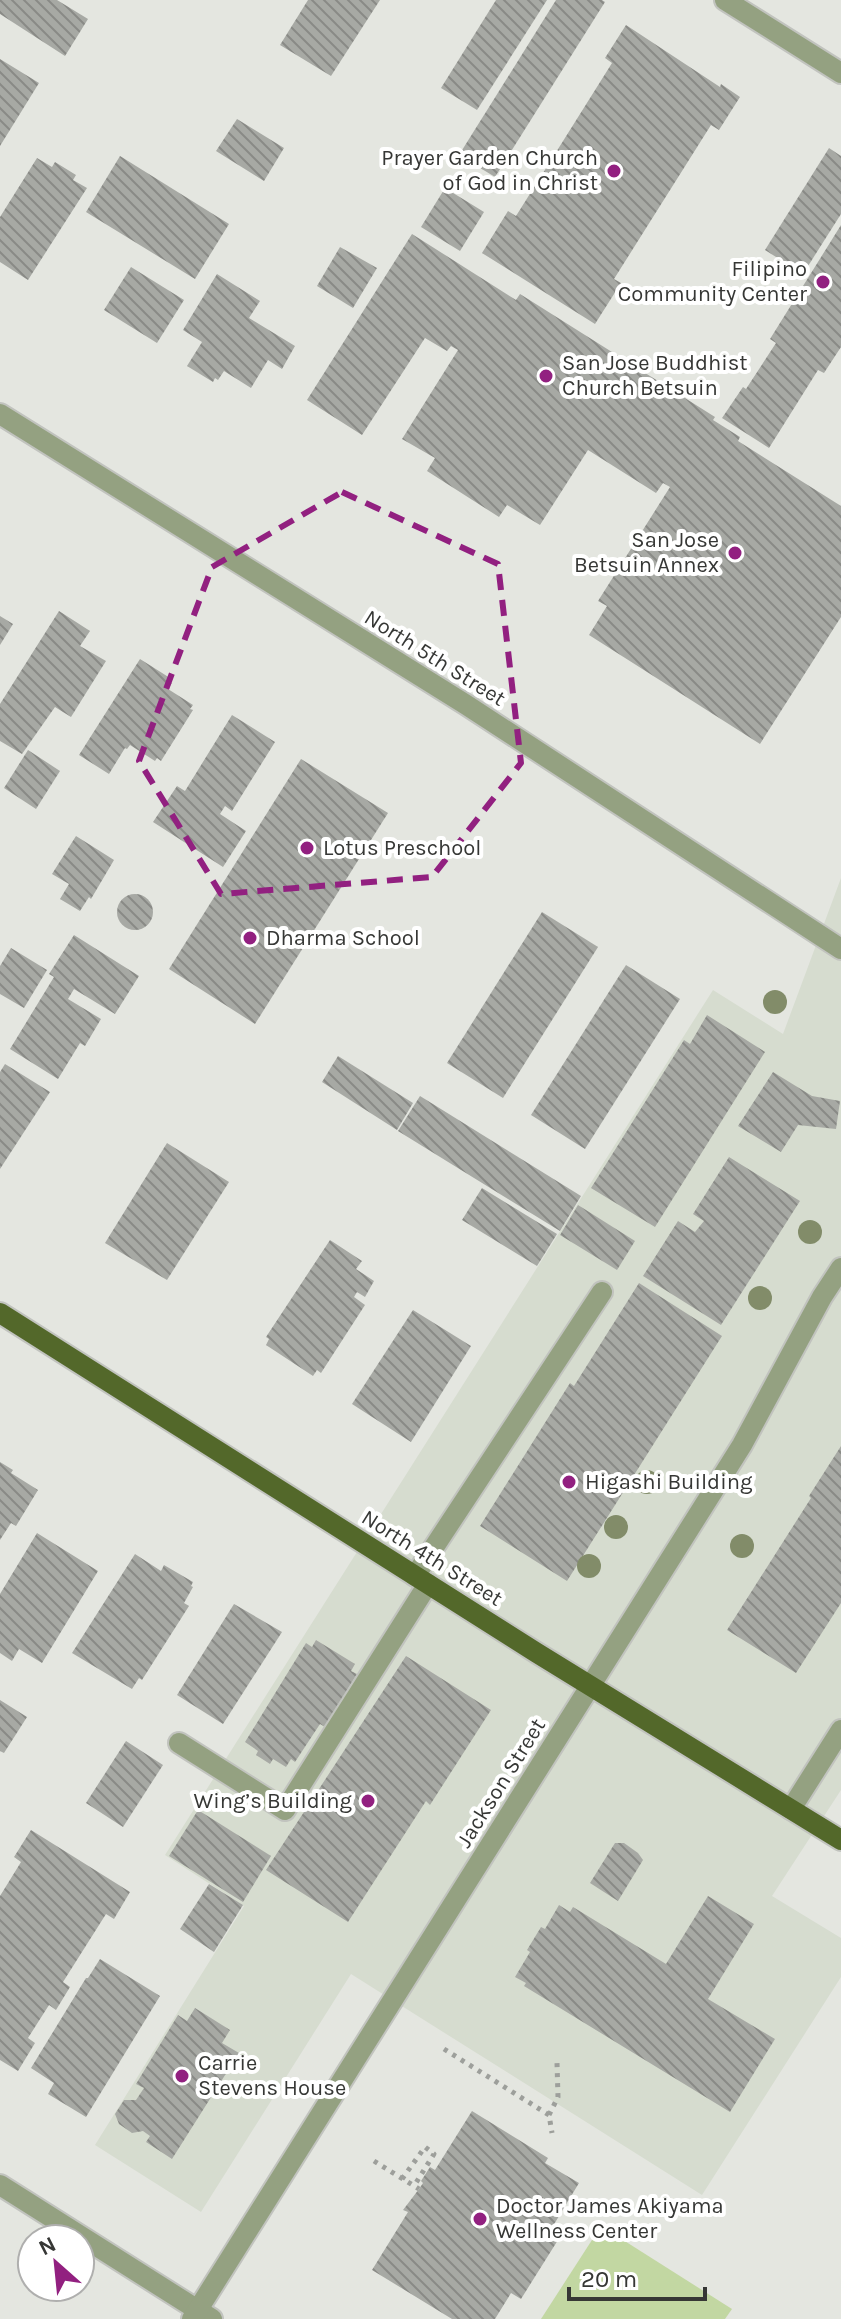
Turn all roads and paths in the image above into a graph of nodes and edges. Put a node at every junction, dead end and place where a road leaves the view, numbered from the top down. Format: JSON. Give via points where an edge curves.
{"nodes":[{"id":1,"x":725,"y":0,"type":"edge"},
{"id":2,"x":841,"y":73,"type":"edge"},
{"id":3,"x":0,"y":414,"type":"edge"},
{"id":4,"x":841,"y":949,"type":"edge"},
{"id":5,"x":841,"y":1268,"type":"edge"},
{"id":6,"x":602,"y":1292,"type":"dead end"},
{"id":7,"x":0,"y":1313,"type":"edge"},
{"id":8,"x":422,"y":1580,"type":"junction"},
{"id":9,"x":591,"y":1685,"type":"junction"},
{"id":10,"x":841,"y":1730,"type":"edge"},
{"id":11,"x":179,"y":1743,"type":"dead end"},
{"id":12,"x":791,"y":1809,"type":"junction"},
{"id":13,"x":841,"y":1840,"type":"edge"},
{"id":14,"x":444,"y":2049,"type":"dead end"},
{"id":15,"x":560,"y":2059,"type":"dead end"},
{"id":16,"x":549,"y":2115,"type":"junction"},
{"id":17,"x":552,"y":2133,"type":"dead end"},
{"id":18,"x":374,"y":2161,"type":"dead end"},
{"id":19,"x":402,"y":2179,"type":"junction"},
{"id":20,"x":0,"y":2185,"type":"edge"},
{"id":21,"x":201,"y":2316,"type":"edge"}],
"edges":[{"from":1,"to":2,"type":"street"},
{"from":3,"to":4,"type":"street","name":"North 5th Street","via":[[465,704]]},
{"from":5,"to":9,"type":"street","name":"Jackson Street","via":[[742,1445]]},
{"from":6,"to":8,"type":"street"},
{"from":7,"to":8,"type":"main road","name":"North 4th Street"},
{"from":8,"to":9,"type":"main road","name":"North 4th Street"},
{"from":8,"to":11,"type":"street","via":[[285,1810]]},
{"from":9,"to":12,"type":"main road","name":"North 4th Street"},
{"from":9,"to":21,"type":"street","name":"Jackson Street"},
{"from":10,"to":12,"type":"street"},
{"from":12,"to":13,"type":"main road","name":"North 4th Street"},
{"from":14,"to":16,"type":"path"},
{"from":15,"to":16,"type":"path","via":[[558,2097]]},
{"from":16,"to":17,"type":"path"},
{"from":18,"to":19,"type":"path"},
{"from":19,"to":19,"type":"path","via":[[416,2187],[434,2154],[425,2147]]},
{"from":20,"to":21,"type":"street"}]}
